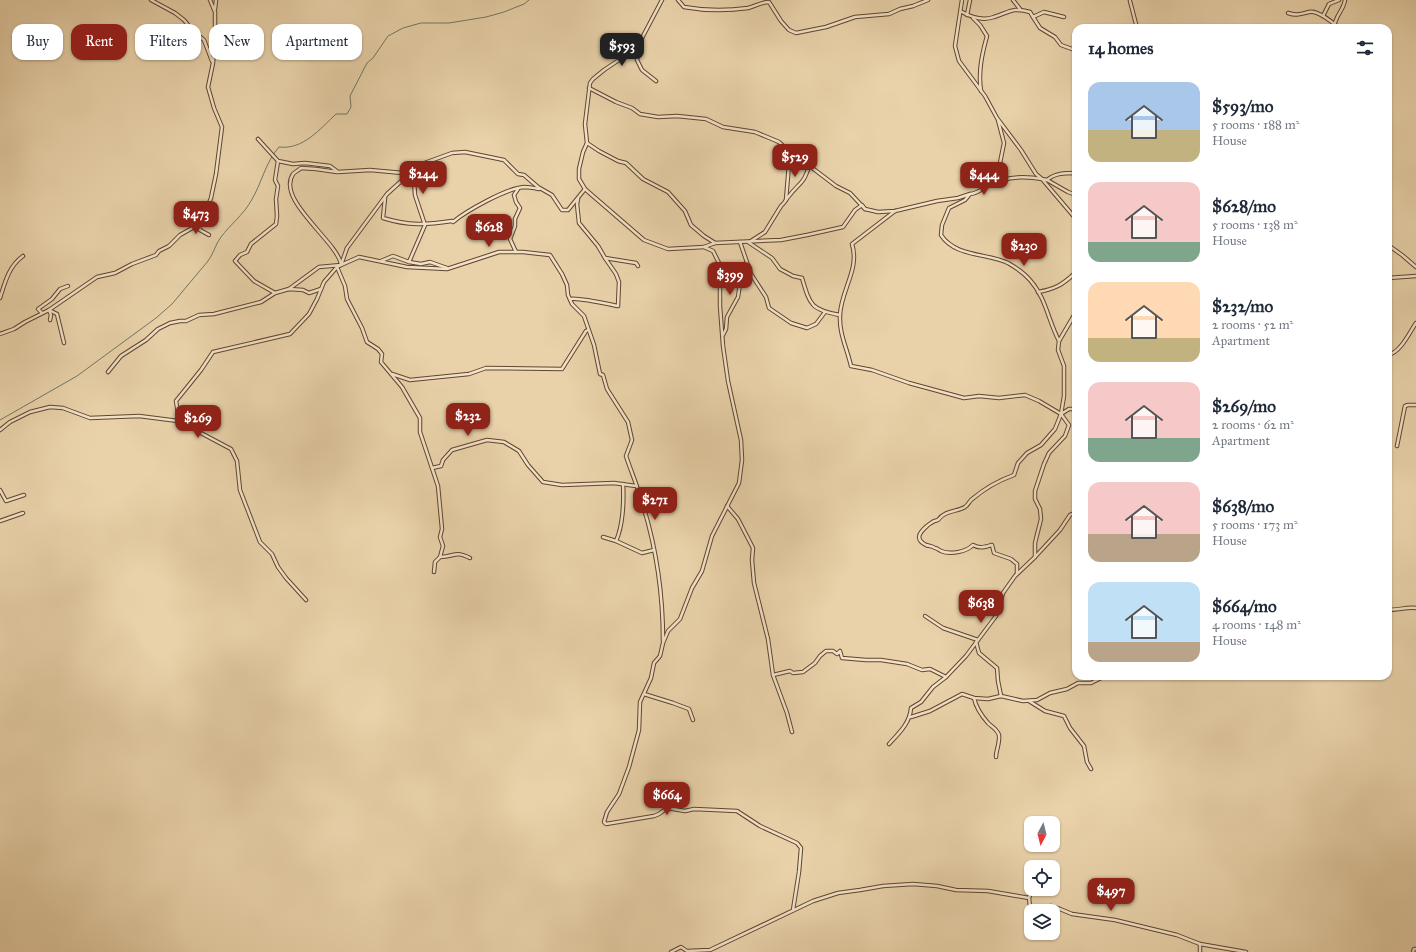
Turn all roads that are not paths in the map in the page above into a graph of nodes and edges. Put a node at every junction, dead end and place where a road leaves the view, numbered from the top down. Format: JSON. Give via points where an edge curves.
{"nodes":[{"id":1,"x":151,"y":0,"type":"edge"},
{"id":2,"x":210,"y":0,"type":"edge"},
{"id":3,"x":216,"y":0,"type":"edge"},
{"id":4,"x":662,"y":0,"type":"edge"},
{"id":5,"x":678,"y":0,"type":"edge"},
{"id":6,"x":928,"y":0,"type":"edge"},
{"id":7,"x":962,"y":0,"type":"edge"},
{"id":8,"x":970,"y":0,"type":"edge"},
{"id":9,"x":1014,"y":0,"type":"edge"},
{"id":10,"x":1339,"y":0,"type":"edge"},
{"id":11,"x":1346,"y":0,"type":"edge"},
{"id":12,"x":768,"y":1,"type":"edge"},
{"id":13,"x":1130,"y":1,"type":"dead end"},
{"id":14,"x":1020,"y":9,"type":"junction"},
{"id":15,"x":215,"y":12,"type":"junction"},
{"id":16,"x":962,"y":12,"type":"junction"},
{"id":17,"x":1288,"y":13,"type":"dead end"},
{"id":18,"x":967,"y":15,"type":"junction"},
{"id":19,"x":1323,"y":16,"type":"junction"},
{"id":20,"x":1033,"y":17,"type":"junction"},
{"id":21,"x":1064,"y":17,"type":"dead end"},
{"id":22,"x":973,"y":18,"type":"junction"},
{"id":23,"x":1136,"y":24,"type":"edge"},
{"id":24,"x":1334,"y":24,"type":"joint"},
{"id":25,"x":642,"y":38,"type":"junction"},
{"id":26,"x":1072,"y":49,"type":"edge"},
{"id":27,"x":213,"y":63,"type":"junction"},
{"id":28,"x":656,"y":81,"type":"dead end"},
{"id":29,"x":589,"y":88,"type":"junction"},
{"id":30,"x":982,"y":93,"type":"junction"},
{"id":31,"x":997,"y":118,"type":"junction"},
{"id":32,"x":258,"y":139,"type":"dead end"},
{"id":33,"x":587,"y":143,"type":"junction"},
{"id":34,"x":790,"y":152,"type":"junction"},
{"id":35,"x":278,"y":161,"type":"junction"},
{"id":36,"x":419,"y":165,"type":"junction"},
{"id":37,"x":809,"y":166,"type":"junction"},
{"id":38,"x":338,"y":172,"type":"junction"},
{"id":39,"x":1072,"y":174,"type":"edge"},
{"id":40,"x":1042,"y":179,"type":"junction"},
{"id":41,"x":1047,"y":180,"type":"junction"},
{"id":42,"x":990,"y":184,"type":"junction"},
{"id":43,"x":518,"y":188,"type":"junction"},
{"id":44,"x":540,"y":189,"type":"junction"},
{"id":45,"x":585,"y":189,"type":"junction"},
{"id":46,"x":970,"y":194,"type":"junction"},
{"id":47,"x":1072,"y":194,"type":"edge"},
{"id":48,"x":386,"y":197,"type":"junction"},
{"id":49,"x":578,"y":198,"type":"junction"},
{"id":50,"x":785,"y":203,"type":"junction"},
{"id":51,"x":865,"y":209,"type":"junction"},
{"id":52,"x":896,"y":210,"type":"junction"},
{"id":53,"x":1072,"y":215,"type":"edge"},
{"id":54,"x":198,"y":223,"type":"junction"},
{"id":55,"x":425,"y":225,"type":"junction"},
{"id":56,"x":209,"y":235,"type":"dead end"},
{"id":57,"x":751,"y":241,"type":"junction"},
{"id":58,"x":740,"y":242,"type":"junction"},
{"id":59,"x":747,"y":242,"type":"junction"},
{"id":60,"x":715,"y":243,"type":"junction"},
{"id":61,"x":704,"y":247,"type":"junction"},
{"id":62,"x":1392,"y":248,"type":"edge"},
{"id":63,"x":516,"y":252,"type":"junction"},
{"id":64,"x":23,"y":256,"type":"dead end"},
{"id":65,"x":605,"y":258,"type":"junction"},
{"id":66,"x":381,"y":262,"type":"junction"},
{"id":67,"x":408,"y":262,"type":"junction"},
{"id":68,"x":746,"y":262,"type":"junction"},
{"id":69,"x":341,"y":266,"type":"junction"},
{"id":70,"x":638,"y":266,"type":"dead end"},
{"id":71,"x":337,"y":267,"type":"junction"},
{"id":72,"x":1416,"y":267,"type":"edge"},
{"id":73,"x":448,"y":268,"type":"junction"},
{"id":74,"x":1072,"y":276,"type":"edge"},
{"id":75,"x":1416,"y":276,"type":"edge"},
{"id":76,"x":1392,"y":278,"type":"edge"},
{"id":77,"x":68,"y":286,"type":"dead end"},
{"id":78,"x":321,"y":288,"type":"junction"},
{"id":79,"x":289,"y":289,"type":"junction"},
{"id":80,"x":1038,"y":292,"type":"junction"},
{"id":81,"x":275,"y":293,"type":"junction"},
{"id":82,"x":0,"y":298,"type":"edge"},
{"id":83,"x":570,"y":299,"type":"junction"},
{"id":84,"x":49,"y":310,"type":"junction"},
{"id":85,"x":825,"y":312,"type":"junction"},
{"id":86,"x":42,"y":314,"type":"junction"},
{"id":87,"x":840,"y":315,"type":"junction"},
{"id":88,"x":1072,"y":319,"type":"edge"},
{"id":89,"x":50,"y":320,"type":"dead end"},
{"id":90,"x":1416,"y":323,"type":"edge"},
{"id":91,"x":588,"y":330,"type":"junction"},
{"id":92,"x":0,"y":334,"type":"edge"},
{"id":93,"x":722,"y":336,"type":"junction"},
{"id":94,"x":1059,"y":341,"type":"junction"},
{"id":95,"x":64,"y":343,"type":"dead end"},
{"id":96,"x":1392,"y":354,"type":"edge"},
{"id":97,"x":108,"y":372,"type":"dead end"},
{"id":98,"x":389,"y":373,"type":"junction"},
{"id":99,"x":1416,"y":405,"type":"edge"},
{"id":100,"x":1072,"y":409,"type":"edge"},
{"id":101,"x":1061,"y":414,"type":"junction"},
{"id":102,"x":183,"y":421,"type":"junction"},
{"id":103,"x":0,"y":430,"type":"edge"},
{"id":104,"x":1397,"y":446,"type":"dead end"},
{"id":105,"x":432,"y":468,"type":"junction"},
{"id":106,"x":623,"y":484,"type":"junction"},
{"id":107,"x":637,"y":486,"type":"junction"},
{"id":108,"x":0,"y":490,"type":"edge"},
{"id":109,"x":24,"y":495,"type":"dead end"},
{"id":110,"x":727,"y":506,"type":"junction"},
{"id":111,"x":23,"y":513,"type":"dead end"},
{"id":112,"x":1072,"y":514,"type":"edge"},
{"id":113,"x":0,"y":521,"type":"edge"},
{"id":114,"x":603,"y":537,"type":"dead end"},
{"id":115,"x":616,"y":540,"type":"junction"},
{"id":116,"x":654,"y":550,"type":"junction"},
{"id":117,"x":1035,"y":556,"type":"junction"},
{"id":118,"x":440,"y":557,"type":"junction"},
{"id":119,"x":470,"y":558,"type":"dead end"},
{"id":120,"x":434,"y":572,"type":"dead end"},
{"id":121,"x":1017,"y":573,"type":"junction"},
{"id":122,"x":306,"y":600,"type":"dead end"},
{"id":123,"x":1416,"y":608,"type":"edge"},
{"id":124,"x":1392,"y":610,"type":"edge"},
{"id":125,"x":925,"y":616,"type":"dead end"},
{"id":126,"x":977,"y":641,"type":"junction"},
{"id":127,"x":663,"y":643,"type":"junction"},
{"id":128,"x":773,"y":675,"type":"junction"},
{"id":129,"x":946,"y":678,"type":"junction"},
{"id":130,"x":1097,"y":680,"type":"edge"},
{"id":131,"x":644,"y":694,"type":"junction"},
{"id":132,"x":1001,"y":696,"type":"junction"},
{"id":133,"x":974,"y":698,"type":"junction"},
{"id":134,"x":1028,"y":700,"type":"junction"},
{"id":135,"x":911,"y":717,"type":"junction"},
{"id":136,"x":693,"y":720,"type":"dead end"},
{"id":137,"x":792,"y":732,"type":"dead end"},
{"id":138,"x":889,"y":744,"type":"dead end"},
{"id":139,"x":996,"y":757,"type":"dead end"},
{"id":140,"x":1091,"y":769,"type":"dead end"},
{"id":141,"x":1029,"y":898,"type":"joint"},
{"id":142,"x":793,"y":910,"type":"junction"},
{"id":143,"x":1200,"y":944,"type":"junction"},
{"id":144,"x":1416,"y":949,"type":"edge"},
{"id":145,"x":671,"y":952,"type":"edge"},
{"id":146,"x":1200,"y":952,"type":"edge"},
{"id":147,"x":1246,"y":952,"type":"edge"},
{"id":148,"x":1413,"y":952,"type":"edge"}],
"edges":[{"from":1,"to":27,"type":"street","via":[[175,13],[204,40]]},
{"from":2,"to":15,"type":"street"},
{"from":3,"to":15,"type":"street"},
{"from":4,"to":25,"type":"street"},
{"from":5,"to":12,"type":"street","via":[[684,7],[719,11],[750,7]]},
{"from":6,"to":12,"type":"street","via":[[889,14],[855,17],[826,27],[796,33],[789,30],[781,21]]},
{"from":7,"to":16,"type":"street"},
{"from":8,"to":18,"type":"street"},
{"from":9,"to":14,"type":"street"},
{"from":10,"to":19,"type":"street","via":[[1329,4]]},
{"from":11,"to":24,"type":"street"},
{"from":13,"to":23,"type":"street"},
{"from":14,"to":20,"type":"street","via":[[1030,12]]},
{"from":14,"to":22,"type":"street","via":[[994,18]]},
{"from":15,"to":27,"type":"street"},
{"from":16,"to":18,"type":"street"},
{"from":16,"to":30,"type":"street","via":[[955,46],[959,61]]},
{"from":17,"to":19,"type":"street","via":[[1298,15],[1310,12]]},
{"from":18,"to":22,"type":"street"},
{"from":19,"to":24,"type":"street"},
{"from":20,"to":21,"type":"street","via":[[1044,12]]},
{"from":20,"to":26,"type":"street","via":[[1040,28]]},
{"from":22,"to":30,"type":"street","via":[[987,36],[979,74]]},
{"from":25,"to":28,"type":"street","via":[[637,60],[642,70]]},
{"from":25,"to":29,"type":"street","via":[[622,58],[593,79]]},
{"from":27,"to":54,"type":"street","via":[[208,87],[222,127],[211,198]]},
{"from":29,"to":33,"type":"street","via":[[585,124]]},
{"from":29,"to":34,"type":"street","via":[[640,114],[706,119],[723,127],[755,132],[779,142]]},
{"from":30,"to":31,"type":"street"},
{"from":31,"to":40,"type":"street"},
{"from":31,"to":42,"type":"street","via":[[1004,143],[1000,163]]},
{"from":32,"to":35,"type":"street"},
{"from":33,"to":45,"type":"street","via":[[579,169],[579,179]]},
{"from":33,"to":60,"type":"street","via":[[626,163],[643,178],[668,192],[685,211],[691,225]]},
{"from":34,"to":37,"type":"street"},
{"from":34,"to":50,"type":"street"},
{"from":35,"to":38,"type":"street","via":[[330,166]]},
{"from":35,"to":81,"type":"street","via":[[275,180],[278,186],[276,224],[235,261],[254,281]]},
{"from":36,"to":38,"type":"street","via":[[402,173],[370,170]]},
{"from":36,"to":44,"type":"street","via":[[452,153],[484,155],[504,160],[518,174],[524,175]]},
{"from":36,"to":48,"type":"street"},
{"from":36,"to":55,"type":"street","via":[[414,188]]},
{"from":37,"to":50,"type":"street","via":[[805,179]]},
{"from":37,"to":51,"type":"street","via":[[850,193]]},
{"from":38,"to":69,"type":"street","via":[[301,168],[293,174],[290,186],[294,199],[335,250]]},
{"from":39,"to":41,"type":"street","via":[[1062,173]]},
{"from":40,"to":41,"type":"street"},
{"from":40,"to":42,"type":"street","via":[[1031,177]]},
{"from":40,"to":53,"type":"street"},
{"from":41,"to":47,"type":"street"},
{"from":42,"to":46,"type":"street"},
{"from":43,"to":44,"type":"street"},
{"from":43,"to":55,"type":"street","via":[[462,214],[453,222]]},
{"from":43,"to":63,"type":"street","via":[[514,196],[520,208],[514,219],[515,226],[510,238]]},
{"from":44,"to":49,"type":"street","via":[[552,195],[562,210],[568,210]]},
{"from":45,"to":49,"type":"street"},
{"from":45,"to":61,"type":"street","via":[[644,240],[668,249]]},
{"from":46,"to":52,"type":"street"},
{"from":46,"to":80,"type":"street","via":[[949,208],[942,225],[941,236],[956,248],[1008,263],[1029,279]]},
{"from":48,"to":55,"type":"street","via":[[383,218]]},
{"from":48,"to":69,"type":"street","via":[[346,248]]},
{"from":49,"to":65,"type":"street","via":[[579,223]]},
{"from":50,"to":57,"type":"street","via":[[765,232]]},
{"from":51,"to":52,"type":"street","via":[[878,212]]},
{"from":51,"to":57,"type":"street","via":[[862,205],[855,210],[843,227],[781,240]]},
{"from":52,"to":87,"type":"street","via":[[852,244],[855,253],[851,277]]},
{"from":54,"to":56,"type":"street","via":[[200,230]]},
{"from":54,"to":84,"type":"street","via":[[156,255],[115,273],[96,277]]},
{"from":55,"to":67,"type":"street"},
{"from":57,"to":59,"type":"street"},
{"from":58,"to":59,"type":"street"},
{"from":58,"to":60,"type":"street"},
{"from":58,"to":68,"type":"street"},
{"from":59,"to":85,"type":"street","via":[[772,258],[780,268],[802,278],[810,303]]},
{"from":60,"to":61,"type":"street"},
{"from":61,"to":93,"type":"street","via":[[713,251],[720,265]]},
{"from":62,"to":72,"type":"street"},
{"from":63,"to":73,"type":"street","via":[[499,252]]},
{"from":63,"to":83,"type":"street","via":[[550,255],[567,285]]},
{"from":64,"to":82,"type":"street","via":[[16,261],[5,279]]},
{"from":65,"to":70,"type":"street","via":[[636,263]]},
{"from":65,"to":83,"type":"street","via":[[619,282],[618,306]]},
{"from":66,"to":67,"type":"street","via":[[393,256]]},
{"from":66,"to":69,"type":"street","via":[[359,257]]},
{"from":66,"to":73,"type":"street","via":[[407,267]]},
{"from":67,"to":73,"type":"street","via":[[430,262]]},
{"from":68,"to":85,"type":"street","via":[[750,274],[766,297],[769,308],[791,323],[807,328],[816,324]]},
{"from":68,"to":93,"type":"street","via":[[742,270],[738,296],[727,317],[726,329]]},
{"from":69,"to":71,"type":"street"},
{"from":69,"to":79,"type":"street","via":[[319,267]]},
{"from":71,"to":78,"type":"street"},
{"from":71,"to":98,"type":"street","via":[[347,299],[368,342],[382,354],[381,362]]},
{"from":74,"to":80,"type":"street","via":[[1062,285]]},
{"from":75,"to":76,"type":"street"},
{"from":77,"to":86,"type":"street","via":[[60,289],[52,299],[38,309]]},
{"from":78,"to":79,"type":"street","via":[[309,292]]},
{"from":78,"to":102,"type":"street","via":[[308,314],[290,334],[213,352],[176,401],[178,413]]},
{"from":79,"to":81,"type":"street"},
{"from":80,"to":94,"type":"street","via":[[1043,298],[1051,327]]},
{"from":81,"to":97,"type":"street","via":[[261,302],[170,323],[121,356]]},
{"from":83,"to":91,"type":"street","via":[[584,316]]},
{"from":84,"to":86,"type":"street"},
{"from":84,"to":89,"type":"street"},
{"from":84,"to":95,"type":"street","via":[[57,314]]},
{"from":85,"to":87,"type":"street"},
{"from":86,"to":92,"type":"street"},
{"from":87,"to":101,"type":"street","via":[[841,338],[851,366],[964,398],[1025,395]]},
{"from":88,"to":94,"type":"street"},
{"from":90,"to":96,"type":"street"},
{"from":91,"to":98,"type":"street","via":[[562,369],[486,368],[468,374],[410,380]]},
{"from":91,"to":107,"type":"street","via":[[600,374],[604,375],[607,389],[628,422],[632,440],[626,456]]},
{"from":93,"to":110,"type":"street","via":[[728,381],[741,440],[742,460],[739,484]]},
{"from":94,"to":101,"type":"street","via":[[1058,350],[1064,366]]},
{"from":98,"to":105,"type":"street","via":[[402,387],[420,418],[420,432]]},
{"from":99,"to":104,"type":"street","via":[[1405,406]]},
{"from":100,"to":101,"type":"street"},
{"from":101,"to":117,"type":"street","via":[[1069,425],[1065,436],[1049,453],[1035,491],[1042,519],[1035,543]]},
{"from":101,"to":121,"type":"street","via":[[1055,429],[1018,464],[1014,475],[989,485],[965,507],[952,510],[931,522],[919,535],[920,541],[925,545],[942,552],[962,551],[969,549],[973,544],[978,548],[992,545],[994,553],[1017,564]]},
{"from":102,"to":103,"type":"street","via":[[139,416],[90,418],[63,408],[50,407],[30,412]]},
{"from":102,"to":122,"type":"street","via":[[231,449],[237,461],[240,490],[260,542]]},
{"from":105,"to":106,"type":"street","via":[[441,466],[452,450],[487,440],[504,442],[519,450],[543,482],[562,485]]},
{"from":105,"to":118,"type":"street","via":[[438,486],[442,529],[440,537],[444,546]]},
{"from":106,"to":107,"type":"street"},
{"from":106,"to":115,"type":"street","via":[[623,506]]},
{"from":107,"to":116,"type":"street"},
{"from":108,"to":109,"type":"street","via":[[6,501]]},
{"from":110,"to":127,"type":"street","via":[[712,536],[702,571],[692,588],[680,619],[668,631]]},
{"from":110,"to":128,"type":"street","via":[[738,519],[753,548],[754,583],[768,639]]},
{"from":111,"to":113,"type":"street"},
{"from":112,"to":117,"type":"street"},
{"from":114,"to":115,"type":"street"},
{"from":115,"to":116,"type":"street","via":[[642,553]]},
{"from":116,"to":127,"type":"street","via":[[661,597]]},
{"from":117,"to":121,"type":"street"},
{"from":118,"to":119,"type":"street","via":[[462,554]]},
{"from":118,"to":120,"type":"street","via":[[435,562]]},
{"from":121,"to":126,"type":"street","via":[[1003,593],[996,616]]},
{"from":123,"to":124,"type":"street"},
{"from":125,"to":126,"type":"street","via":[[943,628]]},
{"from":126,"to":129,"type":"street"},
{"from":126,"to":132,"type":"street","via":[[979,652],[997,668]]},
{"from":127,"to":131,"type":"street"},
{"from":128,"to":129,"type":"street","via":[[803,672],[826,651],[837,654],[840,651],[842,658],[907,664],[922,670],[930,669]]},
{"from":128,"to":137,"type":"street"},
{"from":129,"to":135,"type":"street","via":[[911,708]]},
{"from":130,"to":134,"type":"street","via":[[1091,683],[1078,683],[1037,700]]},
{"from":131,"to":136,"type":"street","via":[[689,709]]},
{"from":131,"to":142,"type":"street","via":[[640,702],[639,730],[629,767],[619,794],[607,812],[604,824],[654,816],[667,808],[685,811],[733,810],[741,813],[760,826],[800,846]]},
{"from":132,"to":133,"type":"street","via":[[988,699]]},
{"from":132,"to":134,"type":"street"},
{"from":133,"to":135,"type":"street","via":[[962,694],[930,711]]},
{"from":133,"to":139,"type":"street","via":[[976,709],[999,735]]},
{"from":134,"to":140,"type":"street","via":[[1045,711],[1064,716],[1084,746]]},
{"from":135,"to":138,"type":"street"},
{"from":141,"to":142,"type":"street","via":[[988,891],[913,884],[838,893]]},
{"from":141,"to":143,"type":"street","via":[[1032,910],[1051,906],[1072,914],[1115,920],[1164,932]]},
{"from":142,"to":145,"type":"street","via":[[710,950],[687,951],[681,948]]},
{"from":143,"to":146,"type":"street"},
{"from":143,"to":147,"type":"street"},
{"from":144,"to":148,"type":"street"}]}
